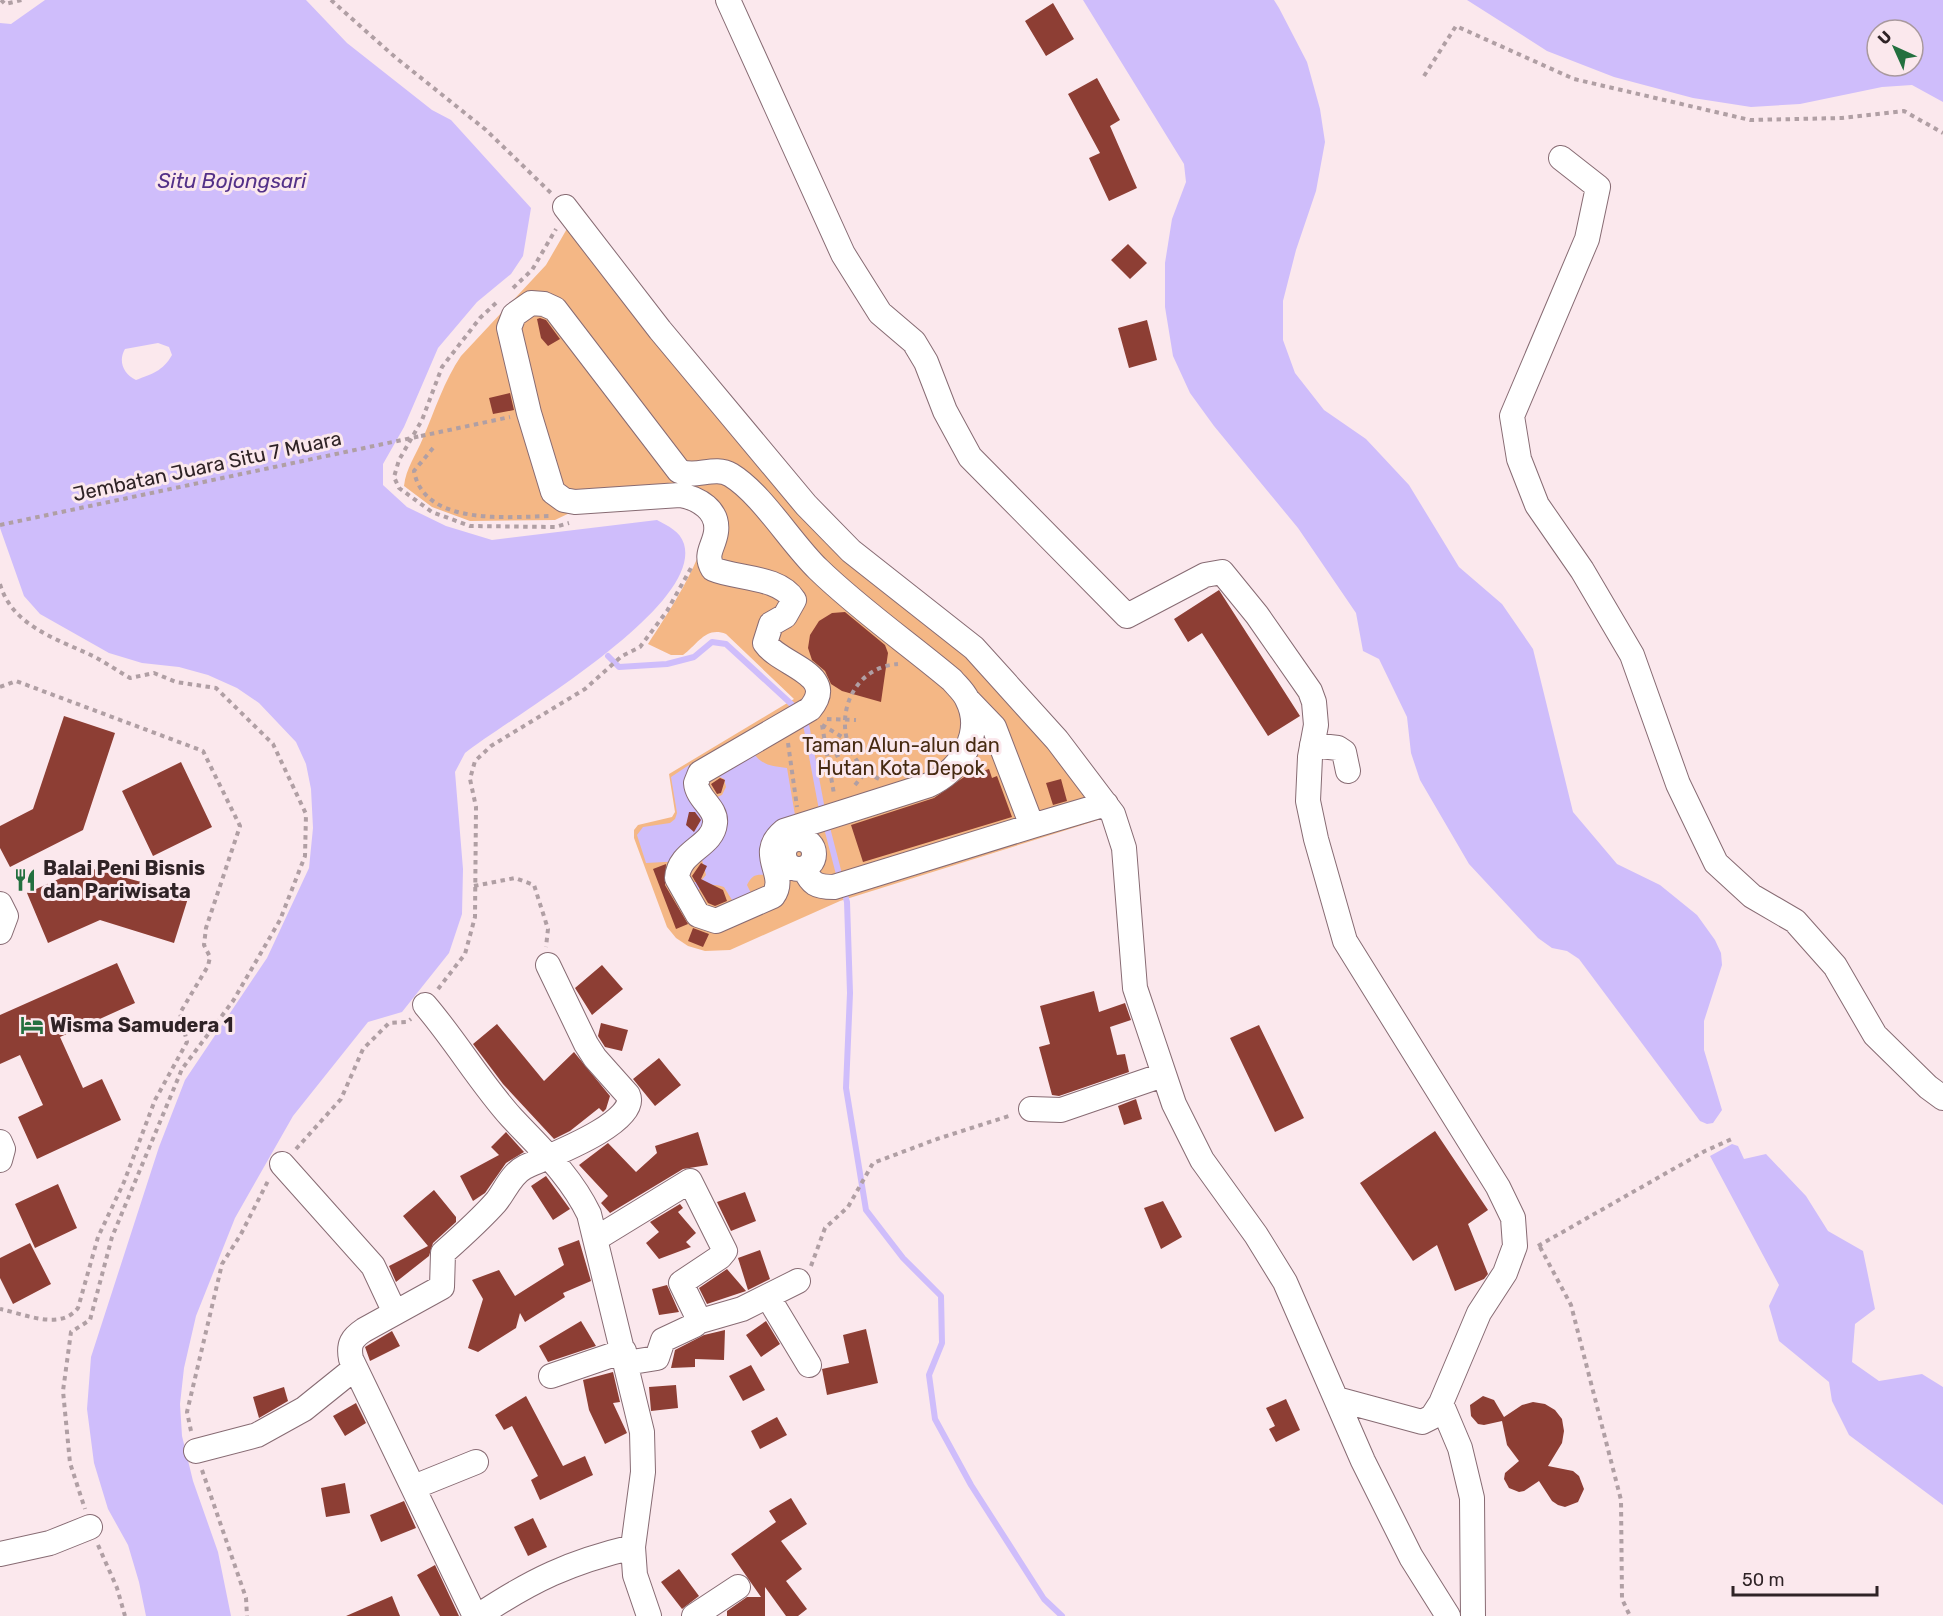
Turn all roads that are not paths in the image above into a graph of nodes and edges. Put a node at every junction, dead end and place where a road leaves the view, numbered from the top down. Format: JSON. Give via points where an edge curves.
{"nodes":[{"id":1,"x":728,"y":0,"type":"edge"},
{"id":2,"x":1561,"y":158,"type":"dead end"},
{"id":3,"x":565,"y":207,"type":"road end"},
{"id":4,"x":967,"y":699,"type":"junction"},
{"id":5,"x":1312,"y":745,"type":"junction"},
{"id":6,"x":1347,"y":771,"type":"dead end"},
{"id":7,"x":1106,"y":804,"type":"junction"},
{"id":8,"x":1032,"y":826,"type":"junction"},
{"id":9,"x":804,"y":868,"type":"dead end"},
{"id":10,"x":0,"y":904,"type":"edge"},
{"id":11,"x":0,"y":932,"type":"edge"},
{"id":12,"x":548,"y":965,"type":"road end"},
{"id":13,"x":425,"y":1005,"type":"road end"},
{"id":14,"x":1163,"y":1075,"type":"junction"},
{"id":15,"x":1943,"y":1098,"type":"edge"},
{"id":16,"x":1031,"y":1109,"type":"road end"},
{"id":17,"x":0,"y":1142,"type":"edge"},
{"id":18,"x":547,"y":1159,"type":"junction"},
{"id":19,"x":0,"y":1160,"type":"edge"},
{"id":20,"x":282,"y":1164,"type":"road end"},
{"id":21,"x":597,"y":1238,"type":"junction"},
{"id":22,"x":798,"y":1281,"type":"road end"},
{"id":23,"x":768,"y":1297,"type":"junction"},
{"id":24,"x":395,"y":1313,"type":"junction"},
{"id":25,"x":697,"y":1322,"type":"junction"},
{"id":26,"x":625,"y":1357,"type":"junction"},
{"id":27,"x":809,"y":1365,"type":"dead end"},
{"id":28,"x":355,"y":1368,"type":"junction"},
{"id":29,"x":551,"y":1376,"type":"dead end"},
{"id":30,"x":1337,"y":1399,"type":"junction"},
{"id":31,"x":1441,"y":1403,"type":"junction"},
{"id":32,"x":196,"y":1451,"type":"road end"},
{"id":33,"x":476,"y":1462,"type":"dead end"},
{"id":34,"x":414,"y":1487,"type":"junction"},
{"id":35,"x":90,"y":1527,"type":"road end"},
{"id":36,"x":633,"y":1547,"type":"junction"},
{"id":37,"x":0,"y":1554,"type":"edge"},
{"id":38,"x":738,"y":1587,"type":"dead end"},
{"id":39,"x":477,"y":1616,"type":"edge"},
{"id":40,"x":649,"y":1616,"type":"edge"},
{"id":41,"x":694,"y":1616,"type":"edge"},
{"id":42,"x":1448,"y":1616,"type":"edge"},
{"id":43,"x":1473,"y":1616,"type":"edge"}],
"edges":[{"from":1,"to":5,"type":"street","via":[[843,254],[880,313],[914,342],[970,457],[1127,616],[1205,575],[1222,572],[1245,598],[1310,691],[1316,713]]},
{"from":2,"to":15,"type":"street","via":[[1598,187],[1587,239],[1512,416],[1519,459],[1537,505],[1582,570],[1632,655],[1677,784],[1716,863],[1752,896],[1795,921],[1835,966],[1875,1035]]},
{"from":3,"to":7,"type":"street","via":[[806,505],[851,551],[974,648],[1057,740]]},
{"from":4,"to":4,"type":"street","via":[[972,722],[969,744],[947,776],[784,831],[772,846],[778,882],[773,896],[716,921],[706,920],[692,908],[677,878],[678,869],[708,837],[716,821],[696,790],[700,773],[800,720],[819,694],[812,676],[777,656],[765,643],[771,624],[785,616],[794,600],[789,591],[779,586],[713,569],[708,553],[716,532],[714,518],[705,504],[692,497],[575,502],[553,492],[509,328],[520,308],[531,303],[555,309],[679,471],[689,476],[720,471],[732,476],[819,571],[952,680]]},
{"from":4,"to":8,"type":"street","via":[[994,727]]},
{"from":5,"to":6,"type":"street","via":[[1344,752]]},
{"from":5,"to":31,"type":"street","via":[[1307,781],[1310,810],[1346,941],[1498,1187],[1513,1218],[1515,1246],[1505,1273],[1479,1312]]},
{"from":7,"to":8,"type":"street"},
{"from":7,"to":14,"type":"street","via":[[1124,848],[1135,988]]},
{"from":8,"to":9,"type":"street","via":[[842,885],[819,887],[811,883]]},
{"from":10,"to":11,"type":"street","via":[[6,916]]},
{"from":12,"to":18,"type":"street","via":[[586,1044],[630,1098],[621,1115],[608,1127]]},
{"from":13,"to":18,"type":"street"},
{"from":14,"to":16,"type":"street","via":[[1061,1110]]},
{"from":14,"to":30,"type":"street","via":[[1197,1152],[1285,1282]]},
{"from":17,"to":19,"type":"street"},
{"from":18,"to":21,"type":"street","via":[[577,1188]]},
{"from":18,"to":24,"type":"street","via":[[514,1175],[489,1209],[443,1253],[442,1287]]},
{"from":20,"to":24,"type":"street","via":[[373,1266]]},
{"from":21,"to":25,"type":"street","via":[[690,1181],[725,1251],[681,1283]]},
{"from":21,"to":26,"type":"street"},
{"from":22,"to":23,"type":"street"},
{"from":23,"to":25,"type":"street"},
{"from":23,"to":27,"type":"street"},
{"from":24,"to":28,"type":"street","via":[[353,1338],[349,1351]]},
{"from":25,"to":26,"type":"street","via":[[663,1340],[657,1358]]},
{"from":26,"to":29,"type":"street"},
{"from":26,"to":36,"type":"street","via":[[642,1432],[643,1472]]},
{"from":28,"to":32,"type":"street","via":[[303,1408],[257,1435]]},
{"from":28,"to":34,"type":"street"},
{"from":30,"to":31,"type":"street","via":[[1422,1422],[1432,1417]]},
{"from":30,"to":42,"type":"street","via":[[1411,1557]]},
{"from":31,"to":43,"type":"street","via":[[1460,1448],[1472,1498]]},
{"from":33,"to":34,"type":"street"},
{"from":34,"to":39,"type":"street"},
{"from":35,"to":37,"type":"street","via":[[50,1543]]},
{"from":36,"to":39,"type":"street","via":[[557,1569]]},
{"from":36,"to":40,"type":"street","via":[[635,1575]]},
{"from":38,"to":41,"type":"street"}]}
